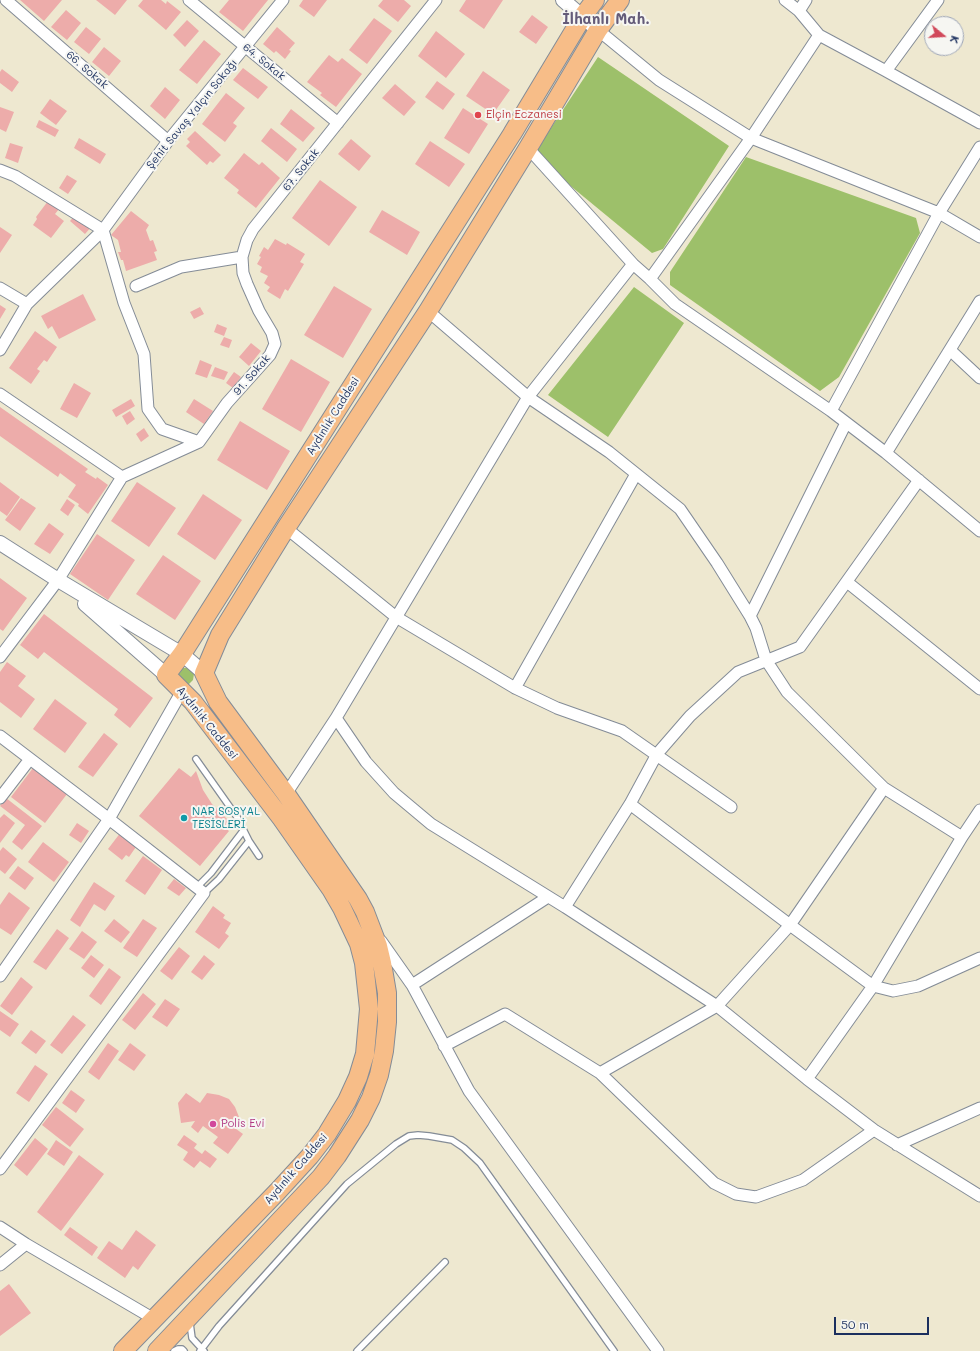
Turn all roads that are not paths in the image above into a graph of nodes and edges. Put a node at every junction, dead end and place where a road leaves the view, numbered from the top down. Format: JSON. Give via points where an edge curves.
{"nodes":[{"id":1,"x":6,"y":0,"type":"edge"},
{"id":2,"x":189,"y":0,"type":"edge"},
{"id":3,"x":283,"y":0,"type":"edge"},
{"id":4,"x":436,"y":0,"type":"edge"},
{"id":5,"x":563,"y":0,"type":"edge"},
{"id":6,"x":595,"y":0,"type":"edge"},
{"id":7,"x":620,"y":0,"type":"edge"},
{"id":8,"x":785,"y":0,"type":"edge"},
{"id":9,"x":806,"y":0,"type":"edge"},
{"id":10,"x":938,"y":0,"type":"edge"},
{"id":11,"x":798,"y":11,"type":"junction"},
{"id":12,"x":583,"y":16,"type":"junction"},
{"id":13,"x":598,"y":30,"type":"junction"},
{"id":14,"x":819,"y":35,"type":"junction"},
{"id":15,"x":246,"y":47,"type":"junction"},
{"id":16,"x":886,"y":71,"type":"junction"},
{"id":17,"x":338,"y":123,"type":"junction"},
{"id":18,"x":980,"y":123,"type":"edge"},
{"id":19,"x":751,"y":138,"type":"junction"},
{"id":20,"x":168,"y":141,"type":"junction"},
{"id":21,"x":980,"y":147,"type":"edge"},
{"id":22,"x":528,"y":148,"type":"junction"},
{"id":23,"x":0,"y":170,"type":"edge"},
{"id":24,"x":939,"y":213,"type":"junction"},
{"id":25,"x":103,"y":230,"type":"junction"},
{"id":26,"x":980,"y":237,"type":"edge"},
{"id":27,"x":242,"y":257,"type":"junction"},
{"id":28,"x":633,"y":264,"type":"junction"},
{"id":29,"x":650,"y":279,"type":"junction"},
{"id":30,"x":136,"y":286,"type":"dead end"},
{"id":31,"x":0,"y":288,"type":"edge"},
{"id":32,"x":980,"y":301,"type":"edge"},
{"id":33,"x":27,"y":304,"type":"junction"},
{"id":34,"x":428,"y":311,"type":"junction"},
{"id":35,"x":0,"y":350,"type":"edge"},
{"id":36,"x":950,"y":350,"type":"junction"},
{"id":37,"x":980,"y":378,"type":"edge"},
{"id":38,"x":0,"y":394,"type":"edge"},
{"id":39,"x":528,"y":397,"type":"junction"},
{"id":40,"x":831,"y":411,"type":"junction"},
{"id":41,"x":846,"y":423,"type":"junction"},
{"id":42,"x":199,"y":442,"type":"junction"},
{"id":43,"x":886,"y":453,"type":"junction"},
{"id":44,"x":636,"y":474,"type":"junction"},
{"id":45,"x":122,"y":477,"type":"junction"},
{"id":46,"x":919,"y":480,"type":"junction"},
{"id":47,"x":286,"y":528,"type":"junction"},
{"id":48,"x":980,"y":531,"type":"edge"},
{"id":49,"x":0,"y":542,"type":"edge"},
{"id":50,"x":58,"y":580,"type":"junction"},
{"id":51,"x":846,"y":582,"type":"junction"},
{"id":52,"x":750,"y":616,"type":"junction"},
{"id":53,"x":396,"y":617,"type":"junction"},
{"id":54,"x":182,"y":654,"type":"junction"},
{"id":55,"x":0,"y":657,"type":"edge"},
{"id":56,"x":766,"y":660,"type":"junction"},
{"id":57,"x":204,"y":673,"type":"junction"},
{"id":58,"x":166,"y":675,"type":"junction"},
{"id":59,"x":516,"y":688,"type":"junction"},
{"id":60,"x":980,"y":689,"type":"edge"},
{"id":61,"x":185,"y":694,"type":"junction"},
{"id":62,"x":336,"y":718,"type":"junction"},
{"id":63,"x":0,"y":736,"type":"edge"},
{"id":64,"x":657,"y":754,"type":"junction"},
{"id":65,"x":30,"y":759,"type":"junction"},
{"id":66,"x":196,"y":759,"type":"dead end"},
{"id":67,"x":884,"y":788,"type":"junction"},
{"id":68,"x":286,"y":794,"type":"junction"},
{"id":69,"x":0,"y":798,"type":"edge"},
{"id":70,"x":630,"y":804,"type":"junction"},
{"id":71,"x":731,"y":807,"type":"dead end"},
{"id":72,"x":980,"y":810,"type":"edge"},
{"id":73,"x":109,"y":819,"type":"junction"},
{"id":74,"x":243,"y":831,"type":"junction"},
{"id":75,"x":962,"y":837,"type":"junction"},
{"id":76,"x":249,"y":841,"type":"junction"},
{"id":77,"x":259,"y":856,"type":"dead end"},
{"id":78,"x":200,"y":890,"type":"junction"},
{"id":79,"x":548,"y":897,"type":"junction"},
{"id":80,"x":565,"y":907,"type":"junction"},
{"id":81,"x":790,"y":925,"type":"junction"},
{"id":82,"x":372,"y":927,"type":"junction"},
{"id":83,"x":980,"y":958,"type":"edge"},
{"id":84,"x":0,"y":976,"type":"edge"},
{"id":85,"x":412,"y":985,"type":"junction"},
{"id":86,"x":873,"y":986,"type":"junction"},
{"id":87,"x":717,"y":1006,"type":"junction"},
{"id":88,"x":444,"y":1046,"type":"junction"},
{"id":89,"x":600,"y":1073,"type":"junction"},
{"id":90,"x":807,"y":1079,"type":"junction"},
{"id":91,"x":980,"y":1108,"type":"edge"},
{"id":92,"x":874,"y":1130,"type":"junction"},
{"id":93,"x":897,"y":1145,"type":"junction"},
{"id":94,"x":0,"y":1169,"type":"edge"},
{"id":95,"x":980,"y":1196,"type":"edge"},
{"id":96,"x":0,"y":1227,"type":"edge"},
{"id":97,"x":26,"y":1244,"type":"junction"},
{"id":98,"x":445,"y":1262,"type":"dead end"},
{"id":99,"x":0,"y":1265,"type":"edge"},
{"id":100,"x":190,"y":1316,"type":"junction"},
{"id":101,"x":154,"y":1319,"type":"junction"},
{"id":102,"x":202,"y":1350,"type":"edge"},
{"id":103,"x":123,"y":1351,"type":"edge"},
{"id":104,"x":157,"y":1351,"type":"edge"},
{"id":105,"x":174,"y":1351,"type":"edge"},
{"id":106,"x":184,"y":1351,"type":"edge"},
{"id":107,"x":357,"y":1351,"type":"edge"},
{"id":108,"x":614,"y":1351,"type":"edge"},
{"id":109,"x":658,"y":1351,"type":"edge"}],
"edges":[{"from":1,"to":20,"type":"street","name":"66. Sokak"},
{"from":2,"to":15,"type":"street","name":"64. Sokak"},
{"from":3,"to":15,"type":"street","name":"Şehit Savaş Yalçın Sokağı"},
{"from":4,"to":17,"type":"street","name":"67. Sokak"},
{"from":5,"to":12,"type":"street"},
{"from":6,"to":12,"type":"main road","name":"Aydınlık Caddesi"},
{"from":7,"to":13,"type":"main road","name":"Aydınlık Caddesi"},
{"from":8,"to":11,"type":"street"},
{"from":9,"to":11,"type":"street"},
{"from":10,"to":16,"type":"street"},
{"from":11,"to":14,"type":"street"},
{"from":12,"to":13,"type":"street"},
{"from":12,"to":54,"type":"main road","name":"Aydınlık Caddesi","via":[[508,140]]},
{"from":13,"to":19,"type":"street","via":[[659,80]]},
{"from":13,"to":22,"type":"main road","name":"Aydınlık Caddesi"},
{"from":14,"to":16,"type":"street"},
{"from":14,"to":19,"type":"street"},
{"from":15,"to":17,"type":"street","name":"64. Sokak"},
{"from":15,"to":20,"type":"street","name":"Şehit Savaş Yalçın Sokağı"},
{"from":16,"to":18,"type":"street"},
{"from":17,"to":27,"type":"street","name":"67. Sokak","via":[[253,229]]},
{"from":19,"to":24,"type":"street"},
{"from":19,"to":29,"type":"street"},
{"from":20,"to":25,"type":"street","name":"Şehit Savaş Yalçın Sokağı"},
{"from":21,"to":24,"type":"street"},
{"from":22,"to":28,"type":"street"},
{"from":22,"to":34,"type":"main road","name":"Aydınlık Caddesi"},
{"from":23,"to":25,"type":"street","via":[[15,176]]},
{"from":24,"to":26,"type":"street"},
{"from":24,"to":40,"type":"street"},
{"from":25,"to":33,"type":"street","name":"Şehit Savaş Yalçın Sokağı"},
{"from":25,"to":42,"type":"street","via":[[124,303],[144,354],[148,409],[162,429]]},
{"from":27,"to":30,"type":"street","via":[[181,267]]},
{"from":27,"to":42,"type":"street","name":"91. Sokak","via":[[247,284],[275,344],[270,355],[227,403]]},
{"from":28,"to":29,"type":"street"},
{"from":28,"to":39,"type":"street"},
{"from":29,"to":40,"type":"street","via":[[675,304]]},
{"from":31,"to":33,"type":"street"},
{"from":32,"to":36,"type":"street"},
{"from":33,"to":35,"type":"street","name":"Şehit Savaş Yalçın Sokağı"},
{"from":34,"to":39,"type":"street"},
{"from":34,"to":47,"type":"main road","name":"Aydınlık Caddesi"},
{"from":36,"to":37,"type":"street"},
{"from":36,"to":43,"type":"street"},
{"from":38,"to":45,"type":"street"},
{"from":39,"to":44,"type":"street","via":[[609,452]]},
{"from":39,"to":53,"type":"street"},
{"from":40,"to":41,"type":"street"},
{"from":41,"to":43,"type":"street"},
{"from":41,"to":52,"type":"street"},
{"from":42,"to":45,"type":"street"},
{"from":43,"to":46,"type":"street"},
{"from":44,"to":52,"type":"street","via":[[680,509]]},
{"from":44,"to":59,"type":"street"},
{"from":45,"to":50,"type":"street"},
{"from":46,"to":48,"type":"street"},
{"from":46,"to":51,"type":"street"},
{"from":47,"to":53,"type":"street"},
{"from":47,"to":57,"type":"main road","name":"Aydınlık Caddesi","via":[[220,635]]},
{"from":49,"to":50,"type":"street"},
{"from":50,"to":54,"type":"street"},
{"from":50,"to":55,"type":"street"},
{"from":50,"to":58,"type":"street"},
{"from":51,"to":56,"type":"street","via":[[800,647]]},
{"from":51,"to":60,"type":"street"},
{"from":52,"to":56,"type":"street"},
{"from":53,"to":59,"type":"street"},
{"from":53,"to":62,"type":"street"},
{"from":54,"to":57,"type":"street"},
{"from":54,"to":58,"type":"main road","name":"Aydınlık Caddesi"},
{"from":56,"to":64,"type":"street","via":[[738,672],[690,716]]},
{"from":56,"to":67,"type":"street","via":[[787,692]]},
{"from":57,"to":61,"type":"main road"},
{"from":57,"to":68,"type":"main road","name":"Aydınlık Caddesi","via":[[218,702]]},
{"from":58,"to":61,"type":"main road","name":"Aydınlık Caddesi"},
{"from":59,"to":64,"type":"street","via":[[557,708],[622,731]]},
{"from":61,"to":73,"type":"street"},
{"from":61,"to":101,"type":"main road","name":"Aydınlık Caddesi","via":[[282,819],[331,889],[359,944],[364,963],[369,1009],[365,1054],[358,1077],[327,1134],[277,1192]]},
{"from":62,"to":68,"type":"street"},
{"from":62,"to":79,"type":"street","via":[[366,762],[394,793],[430,824]]},
{"from":63,"to":65,"type":"street"},
{"from":64,"to":70,"type":"street"},
{"from":64,"to":71,"type":"street"},
{"from":65,"to":69,"type":"street"},
{"from":65,"to":73,"type":"street"},
{"from":66,"to":74,"type":"lane"},
{"from":67,"to":75,"type":"street"},
{"from":67,"to":81,"type":"street"},
{"from":68,"to":82,"type":"main road","name":"Aydınlık Caddesi","via":[[358,899]]},
{"from":70,"to":80,"type":"street"},
{"from":70,"to":81,"type":"street"},
{"from":72,"to":75,"type":"street"},
{"from":73,"to":78,"type":"street"},
{"from":73,"to":84,"type":"street"},
{"from":74,"to":76,"type":"lane"},
{"from":74,"to":78,"type":"lane"},
{"from":75,"to":86,"type":"street"},
{"from":76,"to":77,"type":"lane"},
{"from":76,"to":78,"type":"lane","via":[[219,879]]},
{"from":78,"to":94,"type":"street"},
{"from":79,"to":80,"type":"street"},
{"from":79,"to":85,"type":"street"},
{"from":80,"to":87,"type":"street"},
{"from":81,"to":86,"type":"street"},
{"from":81,"to":87,"type":"street"},
{"from":82,"to":85,"type":"street"},
{"from":82,"to":100,"type":"main road","name":"Aydınlık Caddesi","via":[[387,993],[387,1022],[379,1075],[371,1098],[350,1137],[321,1177]]},
{"from":83,"to":86,"type":"street","via":[[918,986],[893,991]]},
{"from":85,"to":88,"type":"street"},
{"from":86,"to":90,"type":"street"},
{"from":87,"to":89,"type":"street"},
{"from":87,"to":90,"type":"street"},
{"from":88,"to":89,"type":"street","via":[[505,1014]]},
{"from":88,"to":109,"type":"street","via":[[469,1091]]},
{"from":89,"to":92,"type":"street","via":[[714,1183],[736,1194],[756,1197],[803,1180]]},
{"from":90,"to":92,"type":"street"},
{"from":91,"to":93,"type":"street"},
{"from":92,"to":93,"type":"street"},
{"from":93,"to":95,"type":"street"},
{"from":96,"to":97,"type":"street"},
{"from":97,"to":99,"type":"street"},
{"from":97,"to":101,"type":"street"},
{"from":98,"to":107,"type":"lane"},
{"from":100,"to":102,"type":"lane","via":[[192,1338]]},
{"from":100,"to":104,"type":"main road","name":"Aydınlık Caddesi"},
{"from":101,"to":103,"type":"main road","name":"Aydınlık Caddesi"},
{"from":102,"to":108,"type":"lane","via":[[219,1326],[347,1184],[396,1144],[409,1136],[418,1135],[452,1140],[480,1163]]},
{"from":105,"to":106,"type":"lane","via":[[178,1348]]}]}
